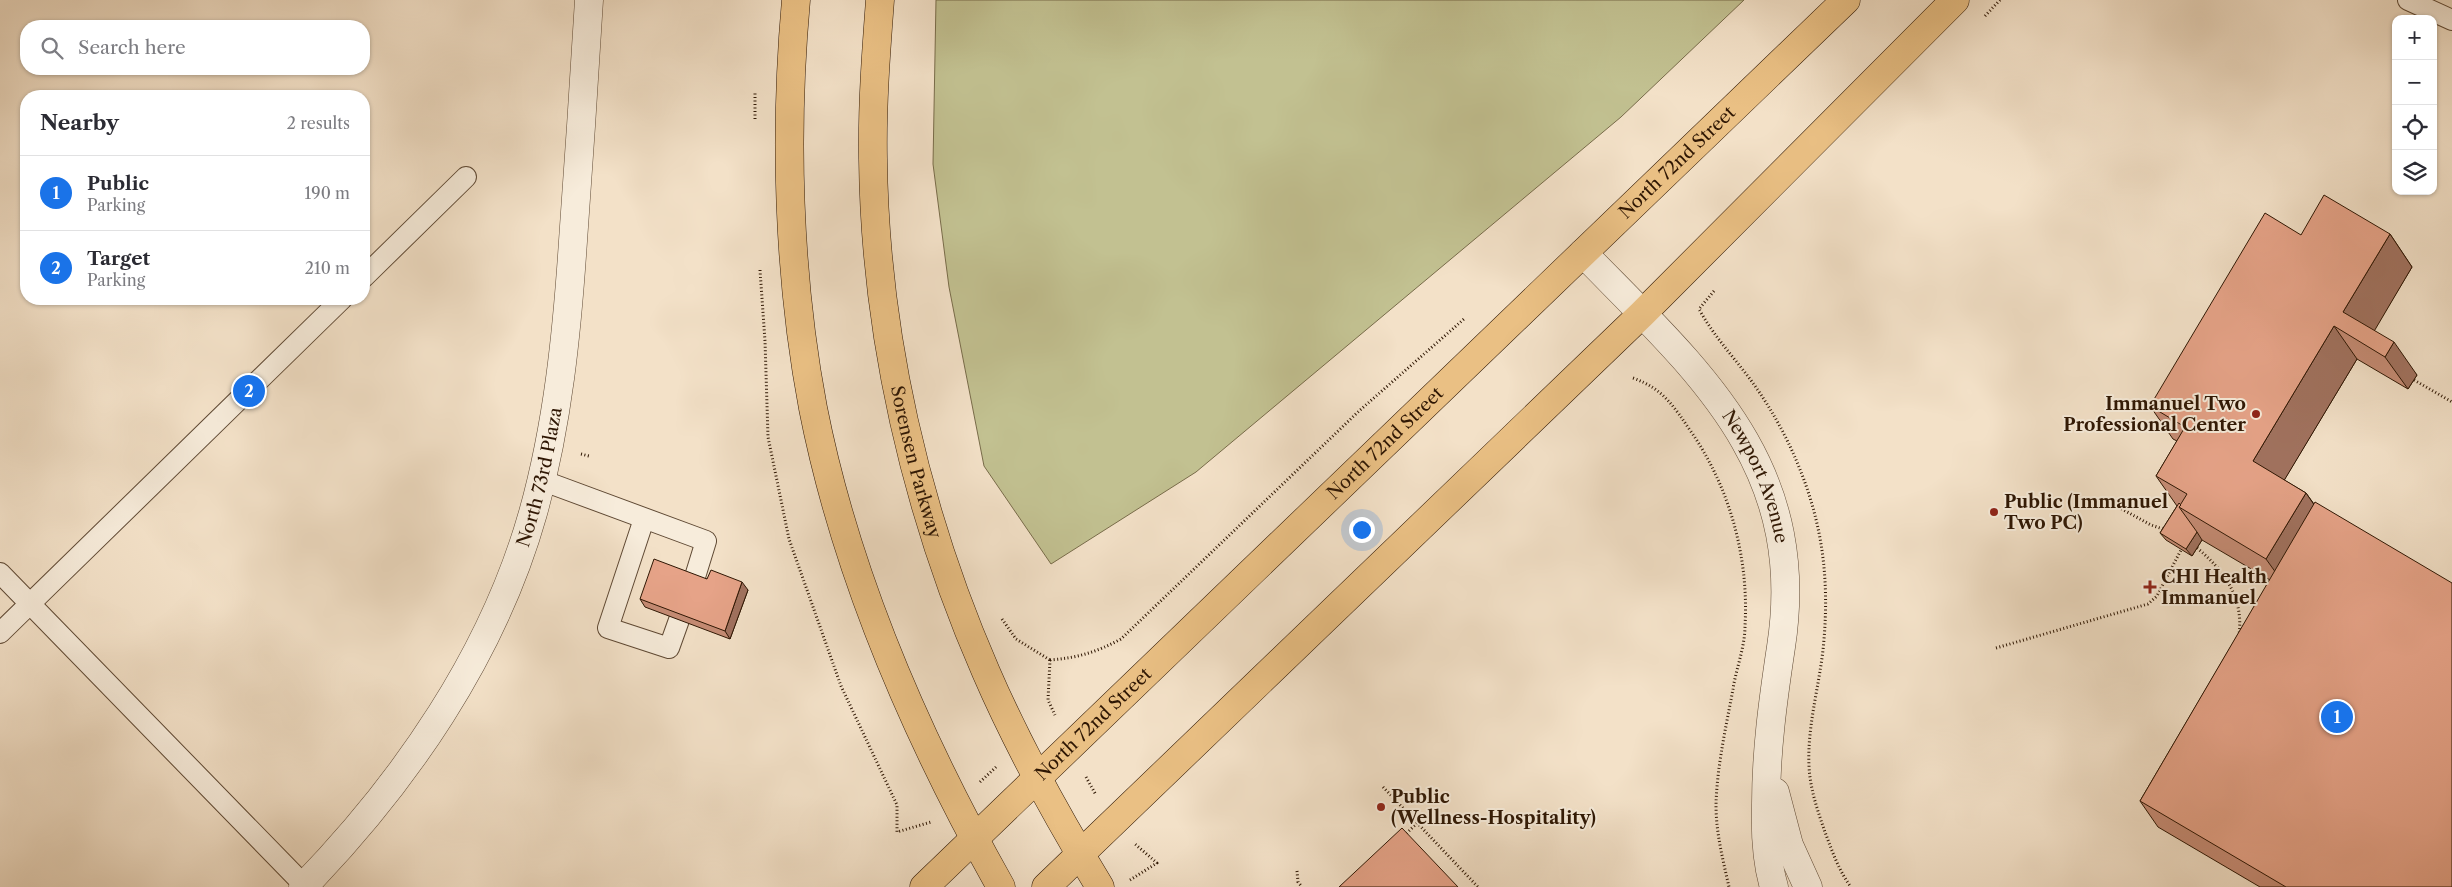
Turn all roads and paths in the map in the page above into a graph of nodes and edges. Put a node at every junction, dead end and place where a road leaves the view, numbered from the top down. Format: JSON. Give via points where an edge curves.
{"nodes":[{"id":1,"x":589,"y":0,"type":"edge"},
{"id":2,"x":796,"y":0,"type":"edge"},
{"id":3,"x":880,"y":0,"type":"edge"},
{"id":4,"x":1846,"y":0,"type":"edge"},
{"id":5,"x":1955,"y":0,"type":"edge"},
{"id":6,"x":2408,"y":0,"type":"edge"},
{"id":7,"x":2452,"y":20,"type":"edge"},
{"id":8,"x":466,"y":177,"type":"dead end"},
{"id":9,"x":1583,"y":253,"type":"junction"},
{"id":10,"x":370,"y":271,"type":"edge"},
{"id":11,"x":336,"y":305,"type":"edge"},
{"id":12,"x":1642,"y":314,"type":"junction"},
{"id":13,"x":1466,"y":317,"type":"dead end"},
{"id":14,"x":1633,"y":378,"type":"dead end"},
{"id":15,"x":2414,"y":380,"type":"dead end"},
{"id":16,"x":2452,"y":402,"type":"edge"},
{"id":17,"x":541,"y":480,"type":"junction"},
{"id":18,"x":2109,"y":502,"type":"dead end"},
{"id":19,"x":644,"y":519,"type":"junction"},
{"id":20,"x":2171,"y":531,"type":"edge"},
{"id":21,"x":2197,"y":548,"type":"edge"},
{"id":22,"x":2181,"y":550,"type":"edge"},
{"id":23,"x":0,"y":573,"type":"edge"},
{"id":24,"x":694,"y":580,"type":"edge"},
{"id":25,"x":30,"y":604,"type":"junction"},
{"id":26,"x":998,"y":613,"type":"dead end"},
{"id":27,"x":679,"y":620,"type":"edge"},
{"id":28,"x":2248,"y":621,"type":"edge"},
{"id":29,"x":2240,"y":623,"type":"junction"},
{"id":30,"x":0,"y":633,"type":"edge"},
{"id":31,"x":2238,"y":638,"type":"edge"},
{"id":32,"x":1996,"y":648,"type":"dead end"},
{"id":33,"x":1766,"y":756,"type":"junction"},
{"id":34,"x":1037,"y":777,"type":"junction"},
{"id":35,"x":1383,"y":787,"type":"dead end"},
{"id":36,"x":1417,"y":823,"type":"junction"},
{"id":37,"x":973,"y":839,"type":"junction"},
{"id":38,"x":1397,"y":842,"type":"edge"},
{"id":39,"x":1080,"y":854,"type":"junction"},
{"id":40,"x":1157,"y":863,"type":"dead end"},
{"id":41,"x":1297,"y":871,"type":"dead end"},
{"id":42,"x":1112,"y":885,"type":"edge"},
{"id":43,"x":304,"y":886,"type":"edge"},
{"id":44,"x":924,"y":887,"type":"edge"},
{"id":45,"x":1001,"y":887,"type":"edge"},
{"id":46,"x":1046,"y":887,"type":"edge"},
{"id":47,"x":1302,"y":887,"type":"edge"},
{"id":48,"x":1478,"y":887,"type":"edge"},
{"id":49,"x":1729,"y":887,"type":"edge"},
{"id":50,"x":1774,"y":887,"type":"edge"},
{"id":51,"x":1808,"y":887,"type":"edge"}],
"edges":[{"from":1,"to":17,"type":"street","name":"North 73rd Plaza","via":[[570,292],[559,389]]},
{"from":2,"to":37,"type":"main road","via":[[790,96],[790,170],[800,316],[813,408],[837,503],[876,622],[924,737]]},
{"from":3,"to":34,"type":"main road","name":"Sorensen Parkway","via":[[873,160],[877,235],[892,363],[919,480],[964,621],[986,674]]},
{"from":4,"to":9,"type":"main road","name":"North 72nd Street"},
{"from":5,"to":12,"type":"main road"},
{"from":6,"to":7,"type":"lane"},
{"from":8,"to":10,"type":"lane"},
{"from":9,"to":12,"type":"street","name":"Newport Avenue"},
{"from":9,"to":34,"type":"main road","name":"North 72nd Street"},
{"from":11,"to":25,"type":"lane"},
{"from":12,"to":33,"type":"street","name":"Newport Avenue","via":[[1698,375],[1738,426],[1772,501],[1783,546],[1786,601]]},
{"from":12,"to":39,"type":"main road"},
{"from":13,"to":26,"type":"path","via":[[1359,411],[1121,639],[1078,658],[1050,660],[1016,639]]},
{"from":14,"to":49,"type":"path","via":[[1650,384],[1671,404],[1702,448],[1724,491],[1738,538],[1746,628],[1721,751],[1716,805],[1719,846]]},
{"from":15,"to":16,"type":"path"},
{"from":17,"to":19,"type":"lane"},
{"from":17,"to":43,"type":"street","name":"North 73rd Plaza","via":[[515,566],[492,624],[462,679],[392,785]]},
{"from":18,"to":20,"type":"path","via":[[2151,525]]},
{"from":19,"to":24,"type":"lane","via":[[706,541]]},
{"from":19,"to":27,"type":"lane","via":[[608,628],[669,648]]},
{"from":21,"to":29,"type":"path","via":[[2226,577],[2237,600]]},
{"from":22,"to":32,"type":"path","via":[[2157,596],[2148,604]]},
{"from":23,"to":25,"type":"lane"},
{"from":25,"to":30,"type":"lane"},
{"from":25,"to":43,"type":"lane"},
{"from":28,"to":29,"type":"path"},
{"from":29,"to":31,"type":"path"},
{"from":33,"to":50,"type":"street","name":"Newport Avenue","via":[[1765,830]]},
{"from":33,"to":51,"type":"street","name":"Newport Avenue","via":[[1789,845]]},
{"from":34,"to":37,"type":"main road","name":"North 72nd Street"},
{"from":34,"to":39,"type":"main road","name":"Sorensen Parkway"},
{"from":35,"to":36,"type":"path"},
{"from":36,"to":38,"type":"path"},
{"from":36,"to":48,"type":"path"},
{"from":37,"to":44,"type":"main road","name":"North 72nd Street"},
{"from":37,"to":45,"type":"main road"},
{"from":39,"to":42,"type":"main road","name":"Sorensen Parkway"},
{"from":39,"to":46,"type":"main road"},
{"from":40,"to":42,"type":"path"},
{"from":41,"to":47,"type":"path"}]}
